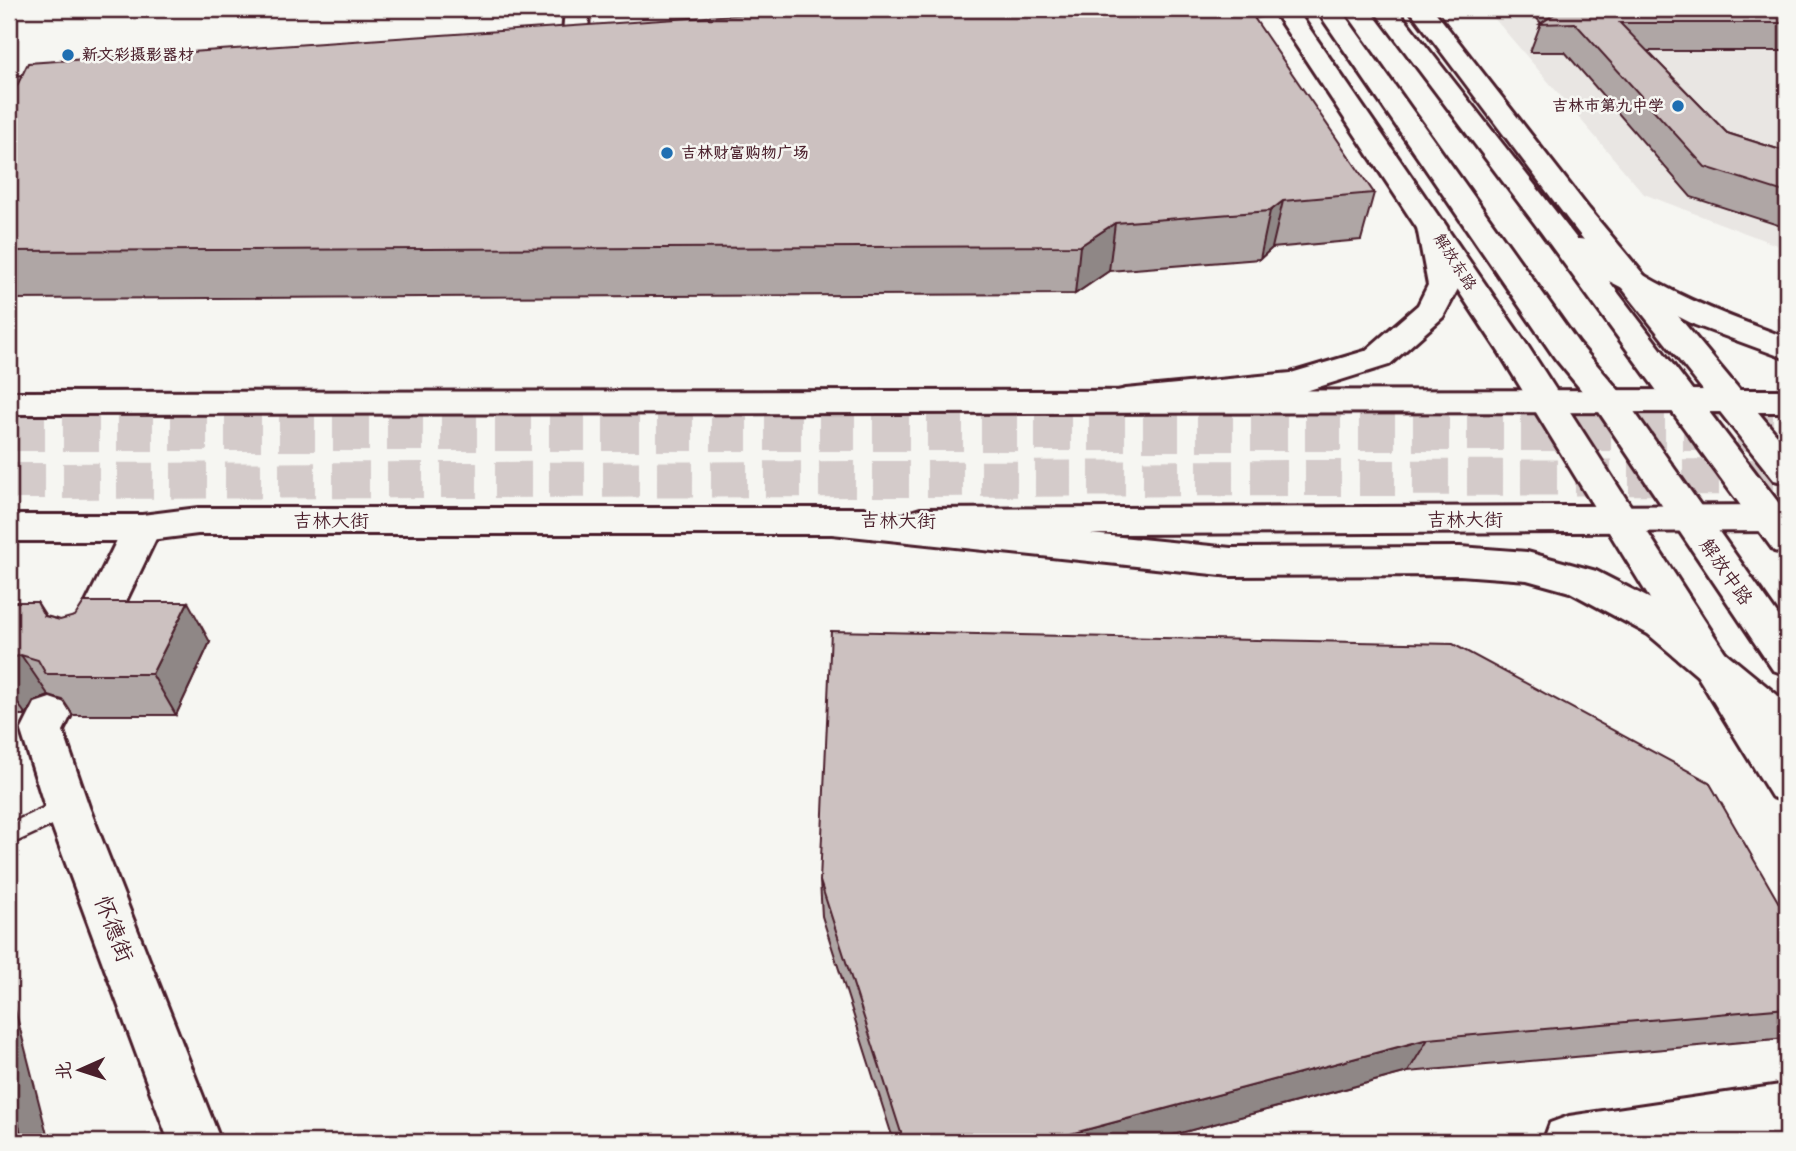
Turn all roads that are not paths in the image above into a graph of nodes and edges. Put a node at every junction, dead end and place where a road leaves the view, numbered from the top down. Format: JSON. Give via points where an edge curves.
{"nodes":[{"id":1,"x":577,"y":9,"type":"edge"},
{"id":2,"x":1256,"y":9,"type":"edge"},
{"id":3,"x":1284,"y":9,"type":"edge"},
{"id":4,"x":1328,"y":9,"type":"edge"},
{"id":5,"x":1385,"y":9,"type":"edge"},
{"id":6,"x":1420,"y":9,"type":"edge"},
{"id":7,"x":1171,"y":15,"type":"edge"},
{"id":8,"x":602,"y":50,"type":"edge"},
{"id":9,"x":575,"y":52,"type":"junction"},
{"id":10,"x":548,"y":54,"type":"edge"},
{"id":11,"x":9,"y":86,"type":"edge"},
{"id":12,"x":9,"y":99,"type":"edge"},
{"id":13,"x":1552,"y":226,"type":"junction"},
{"id":14,"x":1432,"y":227,"type":"junction"},
{"id":15,"x":1635,"y":284,"type":"junction"},
{"id":16,"x":1787,"y":349,"type":"edge"},
{"id":17,"x":1126,"y":400,"type":"junction"},
{"id":18,"x":1545,"y":401,"type":"junction"},
{"id":19,"x":1609,"y":401,"type":"junction"},
{"id":20,"x":1681,"y":401,"type":"junction"},
{"id":21,"x":1729,"y":401,"type":"junction"},
{"id":22,"x":1787,"y":401,"type":"edge"},
{"id":23,"x":9,"y":402,"type":"edge"},
{"id":24,"x":1787,"y":471,"type":"edge"},
{"id":25,"x":1620,"y":519,"type":"junction"},
{"id":26,"x":1689,"y":519,"type":"junction"},
{"id":27,"x":832,"y":521,"type":"junction"},
{"id":28,"x":1781,"y":526,"type":"edge"},
{"id":29,"x":9,"y":528,"type":"edge"},
{"id":30,"x":142,"y":528,"type":"junction"},
{"id":31,"x":86,"y":643,"type":"edge"},
{"id":32,"x":1787,"y":659,"type":"edge"},
{"id":33,"x":1711,"y":663,"type":"junction"},
{"id":34,"x":50,"y":715,"type":"dead end"},
{"id":35,"x":1787,"y":727,"type":"edge"},
{"id":36,"x":1787,"y":784,"type":"edge"},
{"id":37,"x":68,"y":807,"type":"junction"},
{"id":38,"x":9,"y":835,"type":"edge"},
{"id":39,"x":1787,"y":1110,"type":"edge"},
{"id":40,"x":195,"y":1142,"type":"edge"},
{"id":41,"x":1569,"y":1142,"type":"edge"}],
"edges":[{"from":1,"to":9,"type":"main road"},
{"from":2,"to":7,"type":"main road"},
{"from":3,"to":14,"type":"main road","name":"解放东路"},
{"from":4,"to":19,"type":"main road","via":[[1567,351]]},
{"from":5,"to":13,"type":"main road"},
{"from":6,"to":15,"type":"main road"},
{"from":8,"to":9,"type":"main road"},
{"from":9,"to":10,"type":"main road"},
{"from":11,"to":12,"type":"main road","via":[[89,87]]},
{"from":13,"to":15,"type":"main road"},
{"from":13,"to":20,"type":"main road"},
{"from":14,"to":17,"type":"main road","via":[[1444,285],[1433,310],[1377,358],[1293,384]]},
{"from":14,"to":18,"type":"main road","name":"解放东路"},
{"from":15,"to":16,"type":"main road"},
{"from":15,"to":21,"type":"main road"},
{"from":17,"to":18,"type":"main road"},
{"from":17,"to":23,"type":"main road"},
{"from":18,"to":19,"type":"main road"},
{"from":18,"to":25,"type":"main road","name":"解放东路"},
{"from":19,"to":20,"type":"main road"},
{"from":19,"to":26,"type":"main road","name":"解放中路"},
{"from":20,"to":21,"type":"main road"},
{"from":20,"to":28,"type":"main road"},
{"from":21,"to":22,"type":"main road"},
{"from":21,"to":24,"type":"main road"},
{"from":25,"to":26,"type":"main road","name":"吉林大街"},
{"from":25,"to":27,"type":"main road","name":"吉林大街"},
{"from":25,"to":33,"type":"main road","name":"解放东路"},
{"from":26,"to":28,"type":"main road","name":"吉林大街"},
{"from":26,"to":32,"type":"main road","name":"解放中路"},
{"from":27,"to":30,"type":"main road","name":"吉林大街","via":[[198,521]]},
{"from":27,"to":33,"type":"main road","via":[[1231,562],[1460,561],[1527,566],[1582,581],[1621,601],[1662,623]]},
{"from":29,"to":30,"type":"main road","name":"吉林大街"},
{"from":30,"to":31,"type":"main road"},
{"from":33,"to":35,"type":"main road"},
{"from":33,"to":36,"type":"main road","name":"解放东路"},
{"from":34,"to":37,"type":"main road","name":"怀德街","via":[[42,730]]},
{"from":37,"to":38,"type":"lane"},
{"from":37,"to":40,"type":"main road","name":"怀德街"},
{"from":39,"to":41,"type":"main road"}]}
